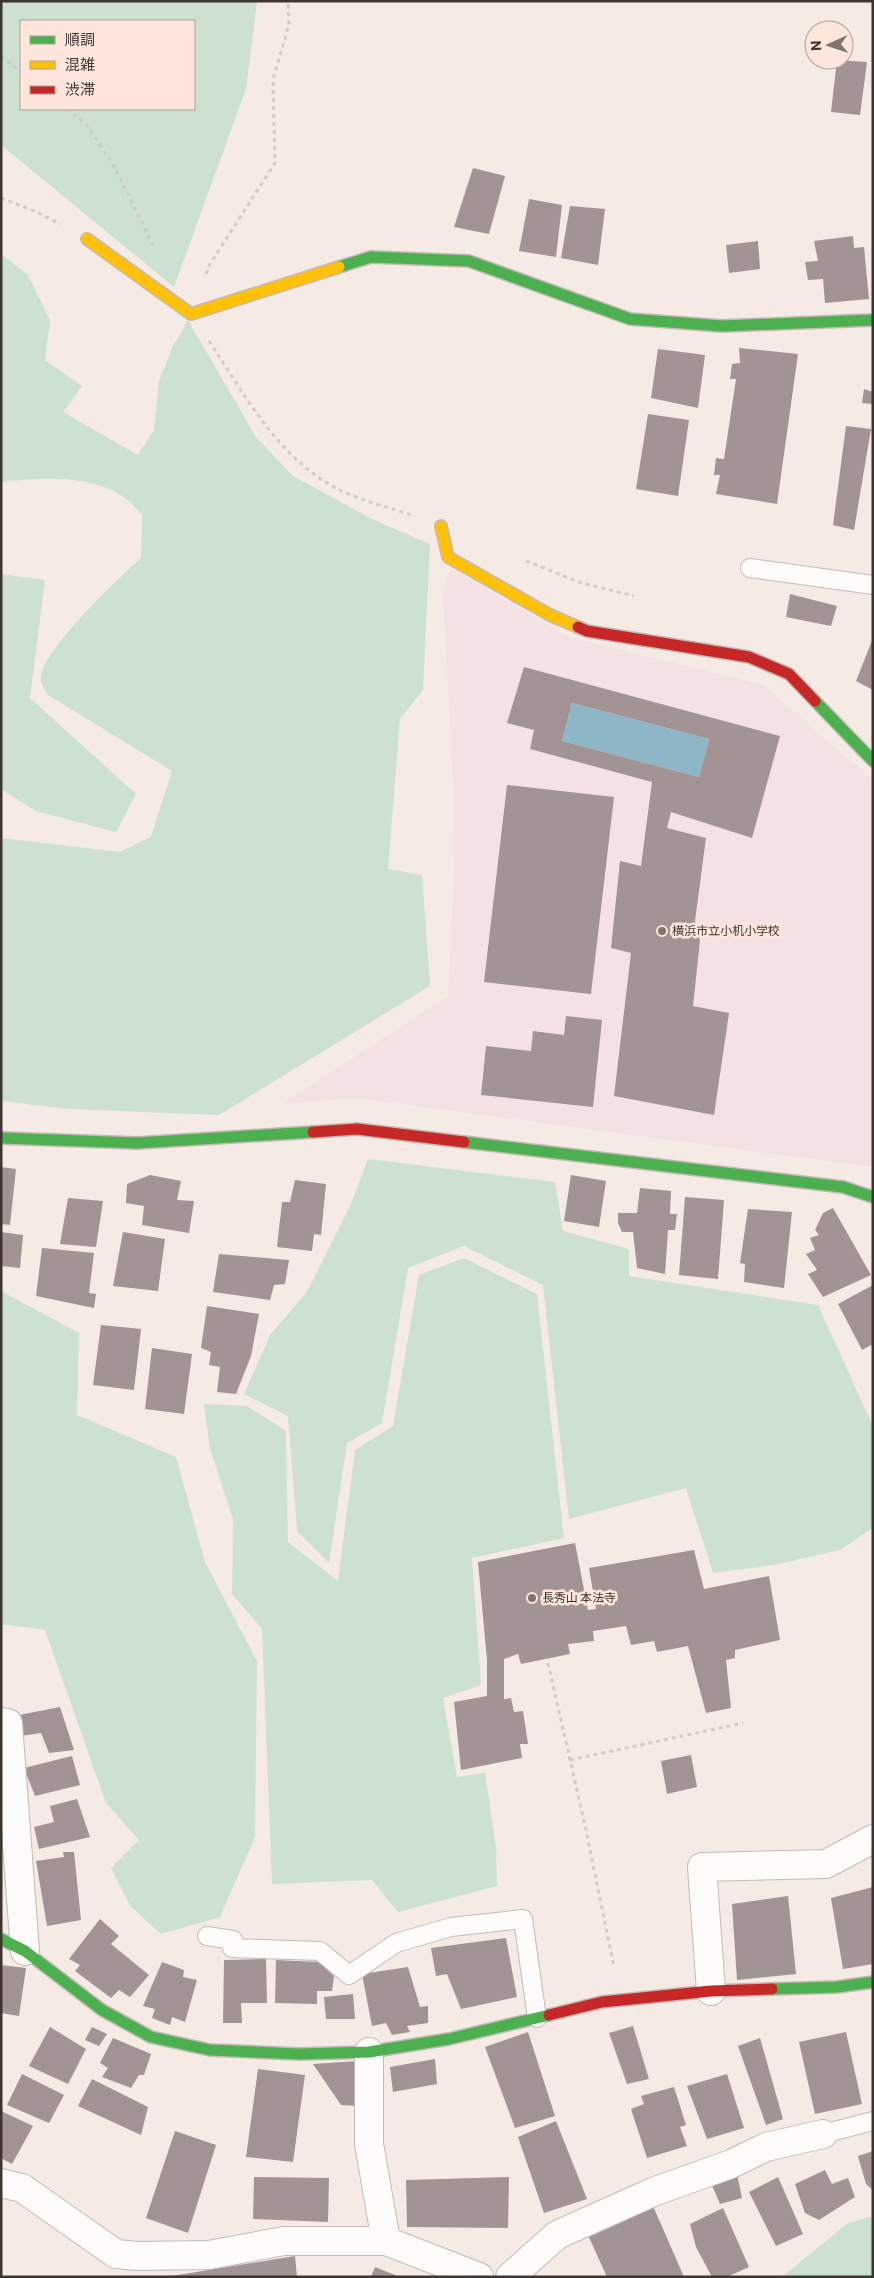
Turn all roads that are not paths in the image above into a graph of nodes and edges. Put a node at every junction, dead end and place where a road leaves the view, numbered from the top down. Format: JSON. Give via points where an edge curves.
{"nodes":[{"id":1,"x":87,"y":239,"type":"road end"},
{"id":2,"x":873,"y":320,"type":"edge"},
{"id":3,"x":442,"y":526,"type":"road end"},
{"id":4,"x":750,"y":568,"type":"dead end"},
{"id":5,"x":873,"y":585,"type":"edge"},
{"id":6,"x":873,"y":761,"type":"edge"},
{"id":7,"x":1,"y":1138,"type":"edge"},
{"id":8,"x":873,"y":1197,"type":"edge"},
{"id":9,"x":1,"y":1722,"type":"edge"},
{"id":10,"x":873,"y":1839,"type":"edge"},
{"id":11,"x":207,"y":1936,"type":"dead end"},
{"id":12,"x":13,"y":1945,"type":"edge"},
{"id":13,"x":873,"y":1982,"type":"edge"},
{"id":14,"x":711,"y":1991,"type":"junction"},
{"id":15,"x":537,"y":2018,"type":"junction"},
{"id":16,"x":369,"y":2052,"type":"junction"},
{"id":17,"x":873,"y":2121,"type":"edge"},
{"id":18,"x":823,"y":2134,"type":"joint"},
{"id":19,"x":1,"y":2183,"type":"edge"},
{"id":20,"x":386,"y":2241,"type":"junction"},
{"id":21,"x":479,"y":2277,"type":"edge"},
{"id":22,"x":510,"y":2277,"type":"edge"}],
"edges":[{"from":1,"to":2,"type":"street","via":[[191,314],[371,257],[469,261],[630,319],[722,326]]},
{"from":3,"to":6,"type":"street","via":[[448,556],[550,615],[586,631],[749,657],[789,674]]},
{"from":4,"to":5,"type":"lane"},
{"from":7,"to":8,"type":"street","via":[[137,1143],[357,1130],[843,1187]]},
{"from":9,"to":12,"type":"street","via":[[8,1723]]},
{"from":10,"to":14,"type":"street","via":[[826,1864],[702,1867]]},
{"from":11,"to":15,"type":"lane","via":[[234,1940],[232,1948],[320,1951],[349,1975],[396,1943],[451,1927],[523,1919]]},
{"from":12,"to":16,"type":"street","via":[[102,2010],[152,2037],[210,2050],[299,2054]]},
{"from":13,"to":14,"type":"street","via":[[837,1987]]},
{"from":14,"to":15,"type":"street","via":[[602,2002]]},
{"from":15,"to":16,"type":"street"},
{"from":16,"to":20,"type":"street","via":[[369,2144]]},
{"from":17,"to":18,"type":"lane"},
{"from":18,"to":22,"type":"street","via":[[766,2147],[557,2235]]},
{"from":19,"to":20,"type":"street","via":[[22,2188],[116,2254],[209,2255],[284,2241]]},
{"from":20,"to":21,"type":"street"}]}
